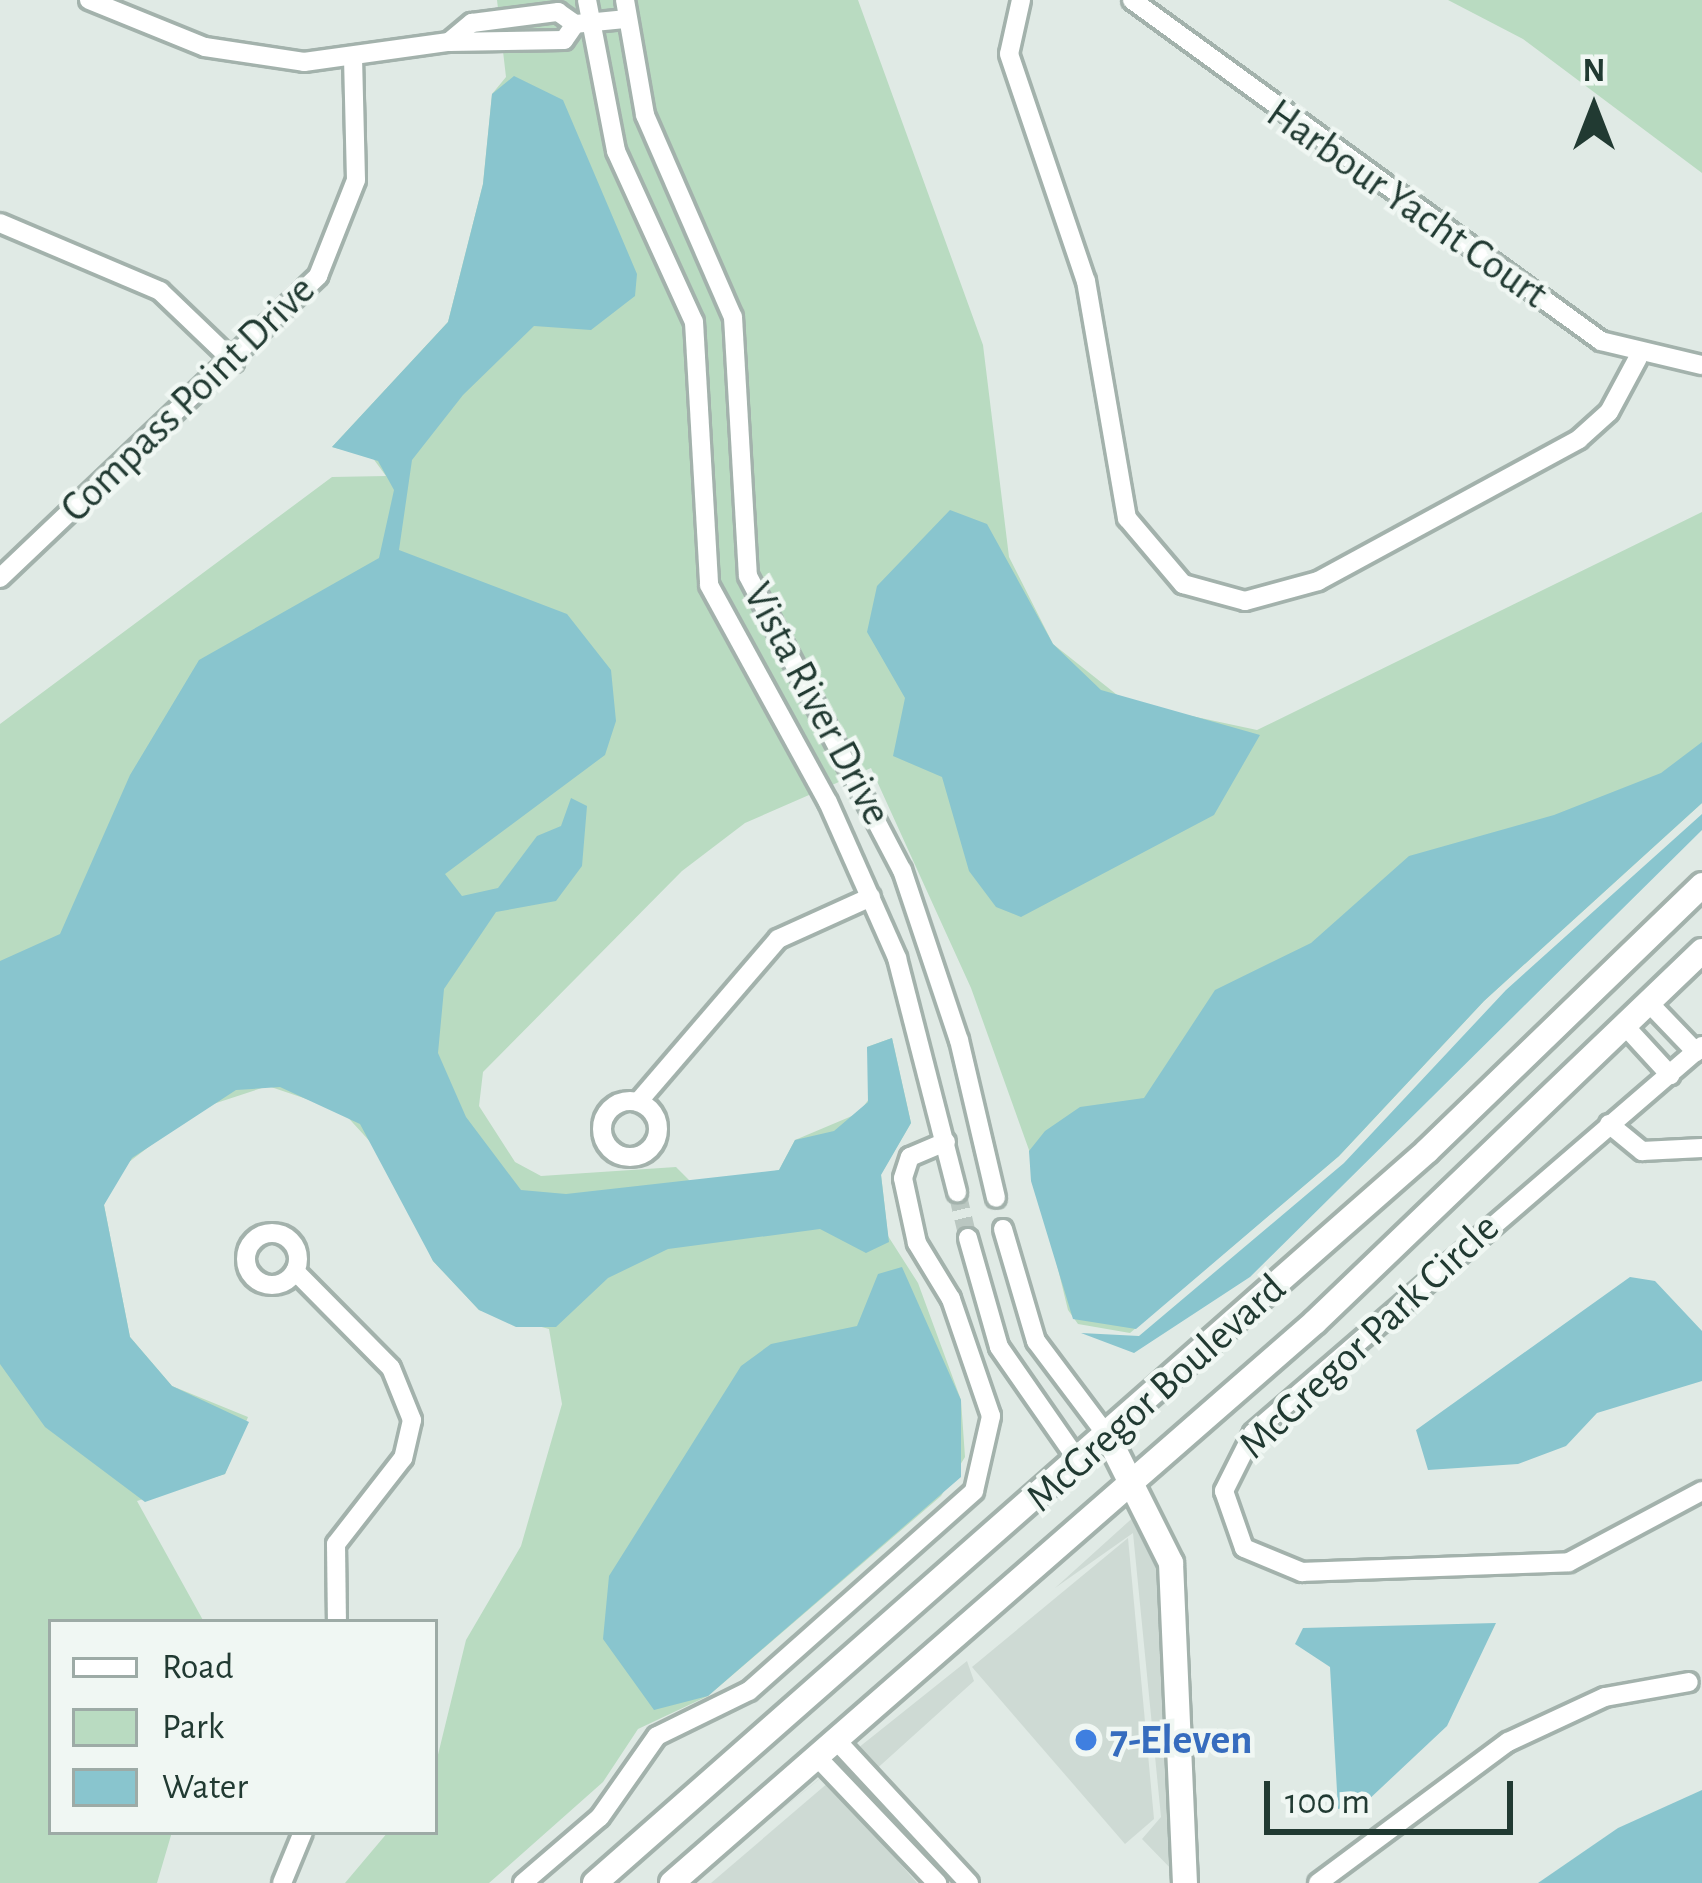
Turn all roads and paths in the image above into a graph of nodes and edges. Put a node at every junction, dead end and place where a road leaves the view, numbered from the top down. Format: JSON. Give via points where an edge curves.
{"nodes":[{"id":1,"x":89,"y":0,"type":"edge"},
{"id":2,"x":587,"y":0,"type":"edge"},
{"id":3,"x":1021,"y":0,"type":"edge"},
{"id":4,"x":1132,"y":0,"type":"edge"},
{"id":5,"x":625,"y":9,"type":"edge"},
{"id":6,"x":515,"y":17,"type":"junction"},
{"id":7,"x":581,"y":23,"type":"junction"},
{"id":8,"x":449,"y":42,"type":"junction"},
{"id":9,"x":518,"y":45,"type":"junction"},
{"id":10,"x":353,"y":59,"type":"junction"},
{"id":11,"x":0,"y":223,"type":"edge"},
{"id":12,"x":1638,"y":358,"type":"junction"},
{"id":13,"x":234,"y":362,"type":"junction"},
{"id":14,"x":1702,"y":365,"type":"edge"},
{"id":15,"x":0,"y":578,"type":"edge"},
{"id":16,"x":1702,"y":885,"type":"edge"},
{"id":17,"x":871,"y":897,"type":"junction"},
{"id":18,"x":1702,"y":951,"type":"edge"},
{"id":19,"x":1649,"y":1003,"type":"junction"},
{"id":20,"x":1625,"y":1026,"type":"junction"},
{"id":21,"x":1699,"y":1049,"type":"edge"},
{"id":22,"x":1670,"y":1075,"type":"junction"},
{"id":23,"x":638,"y":1102,"type":"dead end"},
{"id":24,"x":1609,"y":1124,"type":"junction"},
{"id":25,"x":946,"y":1142,"type":"junction"},
{"id":26,"x":1702,"y":1148,"type":"edge"},
{"id":27,"x":957,"y":1192,"type":"tunnel mouth"},
{"id":28,"x":996,"y":1198,"type":"dead end"},
{"id":29,"x":1003,"y":1229,"type":"dead end"},
{"id":30,"x":968,"y":1238,"type":"tunnel mouth"},
{"id":31,"x":295,"y":1270,"type":"dead end"},
{"id":32,"x":1108,"y":1437,"type":"junction"},
{"id":33,"x":1078,"y":1462,"type":"junction"},
{"id":34,"x":1132,"y":1480,"type":"junction"},
{"id":35,"x":1702,"y":1491,"type":"edge"},
{"id":36,"x":337,"y":1619,"type":"edge"},
{"id":37,"x":1689,"y":1682,"type":"dead end"},
{"id":38,"x":828,"y":1749,"type":"junction"},
{"id":39,"x":302,"y":1835,"type":"edge"},
{"id":40,"x":282,"y":1883,"type":"edge"},
{"id":41,"x":523,"y":1883,"type":"edge"},
{"id":42,"x":595,"y":1883,"type":"edge"},
{"id":43,"x":672,"y":1883,"type":"edge"},
{"id":44,"x":937,"y":1883,"type":"edge"},
{"id":45,"x":968,"y":1883,"type":"edge"},
{"id":46,"x":1186,"y":1883,"type":"edge"},
{"id":47,"x":1318,"y":1883,"type":"edge"}],
"edges":[{"from":1,"to":10,"type":"street","via":[[226,52]]},
{"from":2,"to":7,"type":"street","name":"Vista River Drive"},
{"from":3,"to":12,"type":"street","via":[[1009,54],[1085,281],[1127,518],[1183,584],[1245,601],[1318,581],[1579,439],[1609,412]]},
{"from":4,"to":12,"type":"street","name":"Harbour Yacht Court","via":[[1301,132]]},
{"from":5,"to":7,"type":"street"},
{"from":5,"to":28,"type":"street","name":"Vista River Drive","via":[[645,115],[734,317],[748,576],[902,870],[959,1040]]},
{"from":6,"to":7,"type":"street","via":[[558,12]]},
{"from":6,"to":8,"type":"street","via":[[472,23]]},
{"from":6,"to":9,"type":"street"},
{"from":7,"to":9,"type":"street","via":[[564,40]]},
{"from":7,"to":17,"type":"street","name":"Vista River Drive","via":[[616,151],[694,322],[709,585]]},
{"from":8,"to":9,"type":"street"},
{"from":8,"to":10,"type":"street"},
{"from":10,"to":13,"type":"street","name":"Compass Point Drive","via":[[358,159],[339,238],[303,296]]},
{"from":11,"to":13,"type":"street","via":[[160,291]]},
{"from":12,"to":14,"type":"street","name":"Harbour Yacht Court"},
{"from":13,"to":15,"type":"street","name":"Compass Point Drive"},
{"from":16,"to":32,"type":"main road","name":"McGregor Boulevard"},
{"from":17,"to":23,"type":"street","via":[[778,939]]},
{"from":17,"to":25,"type":"street","name":"Vista River Drive"},
{"from":18,"to":19,"type":"main road","name":"McGregor Boulevard"},
{"from":19,"to":20,"type":"main road","name":"McGregor Boulevard"},
{"from":19,"to":21,"type":"street","name":"McGregor Park Circle"},
{"from":20,"to":22,"type":"street"},
{"from":20,"to":34,"type":"main road","name":"McGregor Boulevard","via":[[1316,1322]]},
{"from":21,"to":22,"type":"street","name":"McGregor Park Circle"},
{"from":22,"to":24,"type":"street","name":"McGregor Park Circle"},
{"from":24,"to":26,"type":"street","via":[[1642,1151]]},
{"from":24,"to":35,"type":"street","name":"McGregor Park Circle","via":[[1253,1433],[1229,1468],[1225,1510],[1244,1548],[1281,1569],[1525,1568],[1586,1556]]},
{"from":25,"to":27,"type":"street","name":"Vista River Drive"},
{"from":25,"to":41,"type":"street","via":[[910,1157],[903,1178],[917,1243],[951,1299],[991,1416],[974,1491],[749,1691],[657,1736],[600,1817]]},
{"from":29,"to":32,"type":"street","via":[[1036,1341]]},
{"from":30,"to":33,"type":"street","via":[[998,1347]]},
{"from":31,"to":36,"type":"street","via":[[391,1368],[412,1420],[403,1458],[336,1544]]},
{"from":32,"to":33,"type":"main road","name":"McGregor Boulevard"},
{"from":32,"to":34,"type":"main road"},
{"from":33,"to":34,"type":"main road"},
{"from":33,"to":42,"type":"main road","name":"McGregor Boulevard"},
{"from":34,"to":38,"type":"main road","name":"McGregor Boulevard"},
{"from":34,"to":46,"type":"main road","via":[[1171,1563],[1178,1614]]},
{"from":37,"to":47,"type":"street","via":[[1605,1697],[1508,1742]]},
{"from":38,"to":43,"type":"main road","name":"McGregor Boulevard"},
{"from":38,"to":44,"type":"street"},
{"from":38,"to":45,"type":"street"},
{"from":39,"to":40,"type":"street"}]}
